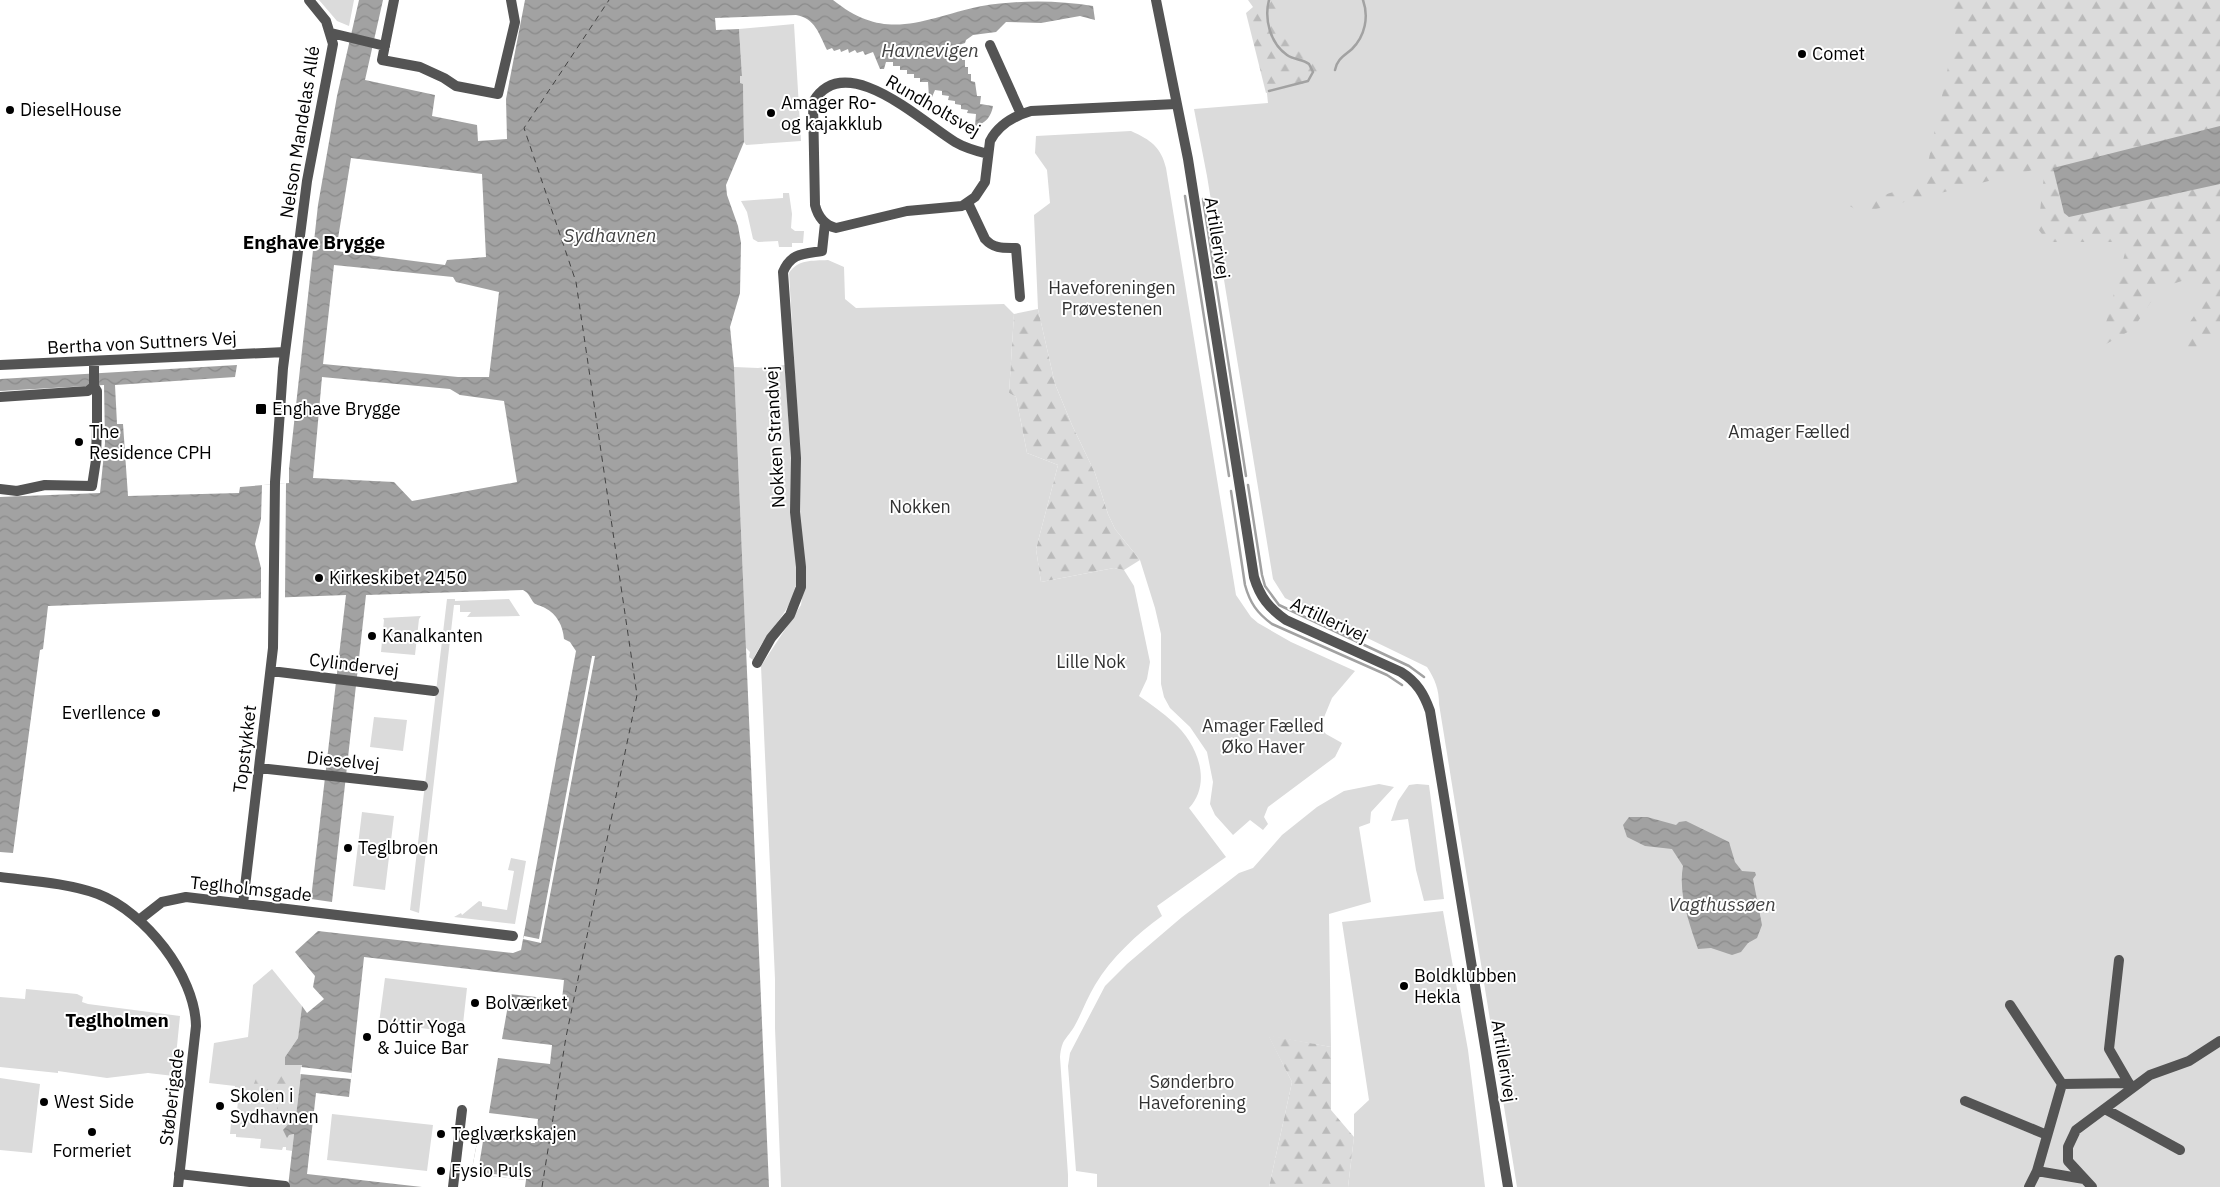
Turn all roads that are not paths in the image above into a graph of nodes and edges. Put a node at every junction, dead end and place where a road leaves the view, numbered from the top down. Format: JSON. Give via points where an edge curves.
{"nodes":[{"id":1,"x":309,"y":0,"type":"edge"},
{"id":2,"x":394,"y":0,"type":"edge"},
{"id":3,"x":511,"y":0,"type":"edge"},
{"id":4,"x":1156,"y":0,"type":"edge"},
{"id":5,"x":331,"y":33,"type":"junction"},
{"id":6,"x":380,"y":45,"type":"junction"},
{"id":7,"x":990,"y":45,"type":"dead end"},
{"id":8,"x":1176,"y":104,"type":"junction"},
{"id":9,"x":1021,"y":114,"type":"junction"},
{"id":10,"x":988,"y":154,"type":"junction"},
{"id":11,"x":968,"y":202,"type":"junction"},
{"id":12,"x":825,"y":223,"type":"junction"},
{"id":13,"x":1020,"y":297,"type":"dead end"},
{"id":14,"x":285,"y":352,"type":"junction"},
{"id":15,"x":0,"y":366,"type":"edge"},
{"id":16,"x":94,"y":367,"type":"junction"},
{"id":17,"x":94,"y":386,"type":"junction"},
{"id":18,"x":0,"y":397,"type":"edge"},
{"id":19,"x":0,"y":489,"type":"edge"},
{"id":20,"x":274,"y":598,"type":"joint"},
{"id":21,"x":757,"y":663,"type":"dead end"},
{"id":22,"x":271,"y":671,"type":"junction"},
{"id":23,"x":434,"y":691,"type":"dead end"},
{"id":24,"x":259,"y":768,"type":"junction"},
{"id":25,"x":423,"y":786,"type":"dead end"},
{"id":26,"x":0,"y":877,"type":"edge"},
{"id":27,"x":243,"y":904,"type":"junction"},
{"id":28,"x":139,"y":920,"type":"junction"},
{"id":29,"x":513,"y":936,"type":"dead end"},
{"id":30,"x":2119,"y":960,"type":"dead end"},
{"id":31,"x":2010,"y":1005,"type":"dead end"},
{"id":32,"x":2218,"y":1043,"type":"edge"},
{"id":33,"x":2062,"y":1084,"type":"junction"},
{"id":34,"x":2131,"y":1086,"type":"junction"},
{"id":35,"x":1965,"y":1101,"type":"dead end"},
{"id":36,"x":2105,"y":1109,"type":"junction"},
{"id":37,"x":462,"y":1110,"type":"dead end"},
{"id":38,"x":2047,"y":1135,"type":"junction"},
{"id":39,"x":2180,"y":1150,"type":"dead end"},
{"id":40,"x":2037,"y":1171,"type":"junction"},
{"id":41,"x":179,"y":1174,"type":"junction"},
{"id":42,"x":2084,"y":1179,"type":"junction"},
{"id":43,"x":285,"y":1186,"type":"edge"},
{"id":44,"x":178,"y":1187,"type":"edge"},
{"id":45,"x":453,"y":1187,"type":"edge"},
{"id":46,"x":1508,"y":1187,"type":"edge"},
{"id":47,"x":2029,"y":1187,"type":"edge"},
{"id":48,"x":2092,"y":1187,"type":"edge"}],
"edges":[{"from":1,"to":5,"type":"street","name":"Nelson Mandelas Allé"},
{"from":2,"to":6,"type":"street"},
{"from":3,"to":6,"type":"street","via":[[515,22],[498,94],[456,86],[420,68],[382,60]]},
{"from":4,"to":8,"type":"street","name":"Artillerivej"},
{"from":5,"to":6,"type":"street"},
{"from":5,"to":14,"type":"street","name":"Nelson Mandelas Allé","via":[[332,56],[307,181]]},
{"from":7,"to":9,"type":"street"},
{"from":8,"to":9,"type":"street","name":"Rundholtsvej"},
{"from":8,"to":46,"type":"street","name":"Artillerivej","via":[[1188,160],[1258,592],[1273,612],[1286,620],[1412,679],[1430,711]]},
{"from":9,"to":10,"type":"street","name":"Rundholtsvej","via":[[995,132]]},
{"from":10,"to":11,"type":"street","name":"Rundholtsvej","via":[[985,182]]},
{"from":10,"to":12,"type":"street","name":"Rundholtsvej","via":[[956,142],[878,91],[844,82],[828,86],[813,102],[812,114],[816,205],[820,219]]},
{"from":11,"to":12,"type":"street","via":[[956,208],[907,211],[841,227],[830,227]]},
{"from":11,"to":13,"type":"street","via":[[989,244],[1016,248]]},
{"from":12,"to":21,"type":"street","name":"Nokken Strandvej","via":[[822,251],[795,257],[783,272],[801,587],[790,615],[770,638]]},
{"from":14,"to":16,"type":"street","name":"Bertha von Suttners Vej"},
{"from":14,"to":20,"type":"street","name":"Nelson Mandelas Allé","via":[[275,484]]},
{"from":15,"to":16,"type":"street","name":"Bertha von Suttners Vej"},
{"from":16,"to":17,"type":"street"},
{"from":17,"to":18,"type":"street","via":[[88,391]]},
{"from":17,"to":19,"type":"street","via":[[97,391],[97,433],[92,486],[45,485],[17,491]]},
{"from":20,"to":22,"type":"street","name":"Topstykket"},
{"from":22,"to":23,"type":"street","name":"Cylindervej"},
{"from":22,"to":24,"type":"street","name":"Topstykket"},
{"from":24,"to":25,"type":"street","name":"Dieselvej"},
{"from":24,"to":27,"type":"street","name":"Topstykket"},
{"from":26,"to":28,"type":"street","via":[[74,887],[99,894]]},
{"from":27,"to":28,"type":"street","name":"Teglholmsgade","via":[[176,898],[158,904]]},
{"from":27,"to":29,"type":"street","name":"Teglholmsgade"},
{"from":28,"to":41,"type":"street","name":"Støberigade","via":[[173,961],[186,982],[195,1010],[196,1034]]},
{"from":30,"to":34,"type":"street","via":[[2109,1049]]},
{"from":31,"to":33,"type":"street"},
{"from":32,"to":34,"type":"street","via":[[2189,1061]]},
{"from":33,"to":34,"type":"street"},
{"from":33,"to":38,"type":"street"},
{"from":34,"to":36,"type":"street"},
{"from":35,"to":38,"type":"street"},
{"from":36,"to":39,"type":"street"},
{"from":36,"to":42,"type":"street","via":[[2076,1130],[2068,1147],[2068,1162]]},
{"from":37,"to":45,"type":"street"},
{"from":38,"to":40,"type":"street"},
{"from":40,"to":42,"type":"street"},
{"from":40,"to":47,"type":"street"},
{"from":41,"to":43,"type":"street"},
{"from":41,"to":44,"type":"street","name":"Støberigade"},
{"from":42,"to":48,"type":"street"}]}
